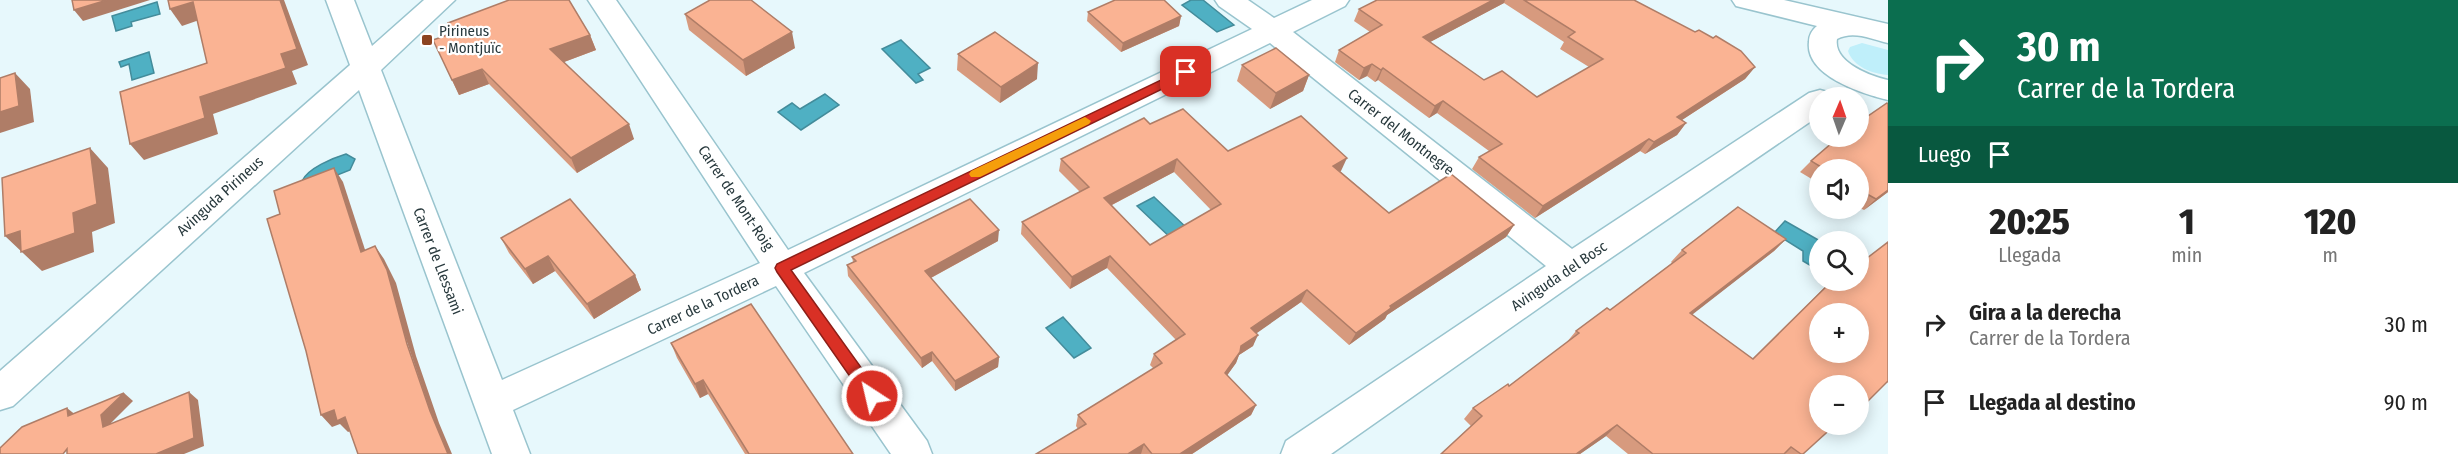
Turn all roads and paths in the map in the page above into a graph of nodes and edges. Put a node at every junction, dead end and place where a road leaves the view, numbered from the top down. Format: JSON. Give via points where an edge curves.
{"nodes":[{"id":1,"x":340,"y":0,"type":"edge"},
{"id":2,"x":441,"y":0,"type":"edge"},
{"id":3,"x":602,"y":0,"type":"edge"},
{"id":4,"x":1229,"y":0,"type":"edge"},
{"id":5,"x":1335,"y":0,"type":"edge"},
{"id":6,"x":1744,"y":0,"type":"edge"},
{"id":7,"x":1877,"y":29,"type":"edge"},
{"id":8,"x":1272,"y":30,"type":"junction"},
{"id":9,"x":365,"y":66,"type":"junction"},
{"id":10,"x":1841,"y":69,"type":"junction"},
{"id":11,"x":1830,"y":87,"type":"edge"},
{"id":12,"x":1888,"y":90,"type":"edge"},
{"id":13,"x":1809,"y":107,"type":"edge"},
{"id":14,"x":1571,"y":267,"type":"junction"},
{"id":15,"x":782,"y":268,"type":"junction"},
{"id":16,"x":0,"y":394,"type":"edge"},
{"id":17,"x":491,"y":403,"type":"junction"},
{"id":18,"x":512,"y":454,"type":"edge"},
{"id":19,"x":913,"y":454,"type":"edge"},
{"id":20,"x":1300,"y":454,"type":"edge"}],
"edges":[{"from":1,"to":9,"type":"street","name":"Carrer de Llessami"},
{"from":2,"to":9,"type":"street","name":"Avinguda Pirineus"},
{"from":3,"to":15,"type":"street","name":"Carrer de Mont-Roig"},
{"from":4,"to":8,"type":"street","name":"Carrer del Montnegre"},
{"from":5,"to":8,"type":"street","name":"Carrer de la Tordera"},
{"from":6,"to":7,"type":"street"},
{"from":6,"to":10,"type":"street"},
{"from":7,"to":10,"type":"street","via":[[1843,26],[1824,34],[1820,42],[1822,51]]},
{"from":8,"to":14,"type":"street","name":"Carrer del Montnegre"},
{"from":8,"to":15,"type":"street","name":"Carrer de la Tordera"},
{"from":9,"to":16,"type":"street","name":"Avinguda Pirineus"},
{"from":9,"to":17,"type":"street","name":"Carrer de Llessami"},
{"from":10,"to":11,"type":"street"},
{"from":10,"to":12,"type":"street"},
{"from":13,"to":14,"type":"street","name":"Avinguda del Bosc"},
{"from":14,"to":20,"type":"street","name":"Avinguda del Bosc"},
{"from":15,"to":17,"type":"street","name":"Carrer de la Tordera"},
{"from":15,"to":19,"type":"street","name":"Carrer de Mont-Roig"},
{"from":17,"to":18,"type":"street","name":"Carrer de Llessami"}]}
